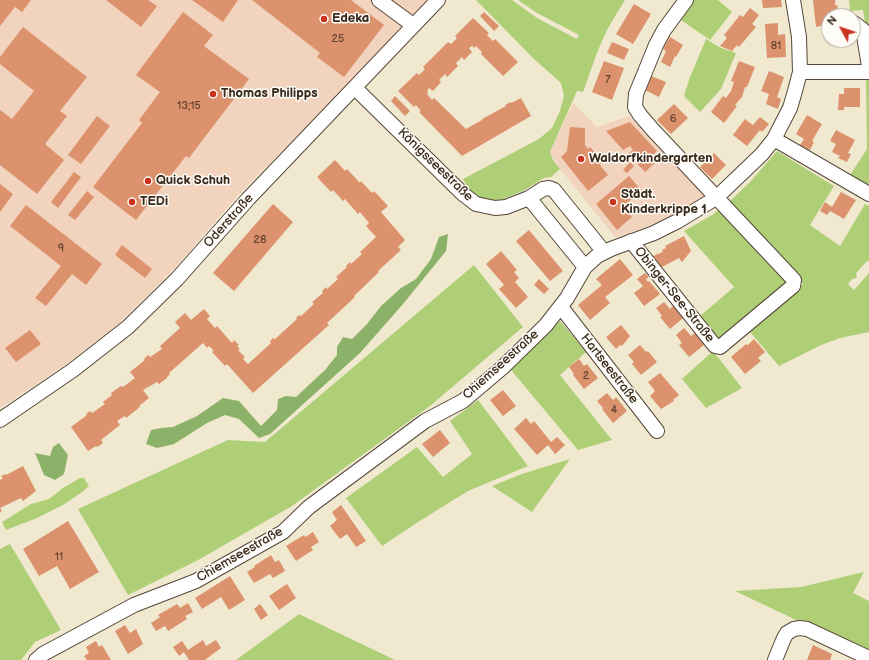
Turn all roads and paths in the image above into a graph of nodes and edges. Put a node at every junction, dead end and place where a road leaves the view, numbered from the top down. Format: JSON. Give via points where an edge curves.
{"nodes":[{"id":1,"x":379,"y":0,"type":"edge"},
{"id":2,"x":438,"y":0,"type":"edge"},
{"id":3,"x":686,"y":0,"type":"edge"},
{"id":4,"x":793,"y":0,"type":"edge"},
{"id":5,"x":414,"y":26,"type":"junction"},
{"id":6,"x":861,"y":28,"type":"edge"},
{"id":7,"x":869,"y":66,"type":"edge"},
{"id":8,"x":800,"y":72,"type":"junction"},
{"id":9,"x":869,"y":72,"type":"edge"},
{"id":10,"x":355,"y":88,"type":"junction"},
{"id":11,"x":774,"y":139,"type":"junction"},
{"id":12,"x":869,"y":194,"type":"edge"},
{"id":13,"x":529,"y":198,"type":"junction"},
{"id":14,"x":716,"y":198,"type":"junction"},
{"id":15,"x":631,"y":241,"type":"junction"},
{"id":16,"x":604,"y":252,"type":"junction"},
{"id":17,"x":585,"y":267,"type":"junction"},
{"id":18,"x":561,"y":307,"type":"junction"},
{"id":19,"x":0,"y":420,"type":"edge"},
{"id":20,"x":657,"y":431,"type":"dead end"},
{"id":21,"x":869,"y":658,"type":"edge"},
{"id":22,"x":36,"y":660,"type":"edge"},
{"id":23,"x":775,"y":660,"type":"edge"}],
"edges":[{"from":1,"to":5,"type":"street"},
{"from":2,"to":5,"type":"street","name":"Oderstraße"},
{"from":3,"to":14,"type":"street","via":[[656,45],[636,94],[636,107],[644,120]]},
{"from":4,"to":8,"type":"street","name":"Chiemseestraße","via":[[799,37]]},
{"from":5,"to":10,"type":"street","name":"Oderstraße"},
{"from":6,"to":7,"type":"street"},
{"from":8,"to":9,"type":"street"},
{"from":8,"to":11,"type":"street","name":"Chiemseestraße","via":[[790,108]]},
{"from":10,"to":13,"type":"street","name":"Königsseestraße","via":[[476,204],[495,208],[506,207]]},
{"from":10,"to":19,"type":"street","name":"Oderstraße","via":[[248,199],[177,279],[128,327],[73,370]]},
{"from":11,"to":12,"type":"street"},
{"from":11,"to":14,"type":"street","name":"Chiemseestraße"},
{"from":13,"to":16,"type":"street","name":"Königsseestraße","via":[[542,189],[554,190]]},
{"from":13,"to":17,"type":"street"},
{"from":14,"to":15,"type":"street","name":"Chiemseestraße","via":[[678,221]]},
{"from":14,"to":15,"type":"street","name":"Obinger-See-Straße","via":[[794,280],[792,288],[720,347],[715,346]]},
{"from":15,"to":16,"type":"street","name":"Chiemseestraße"},
{"from":16,"to":17,"type":"street","name":"Chiemseestraße"},
{"from":17,"to":18,"type":"street","name":"Chiemseestraße"},
{"from":18,"to":20,"type":"street","name":"Hartseestraße"},
{"from":18,"to":22,"type":"street","name":"Chiemseestraße","via":[[502,368],[463,401],[425,421],[309,507],[283,532],[196,581],[134,605]]},
{"from":21,"to":23,"type":"street","via":[[800,628],[787,633]]}]}
